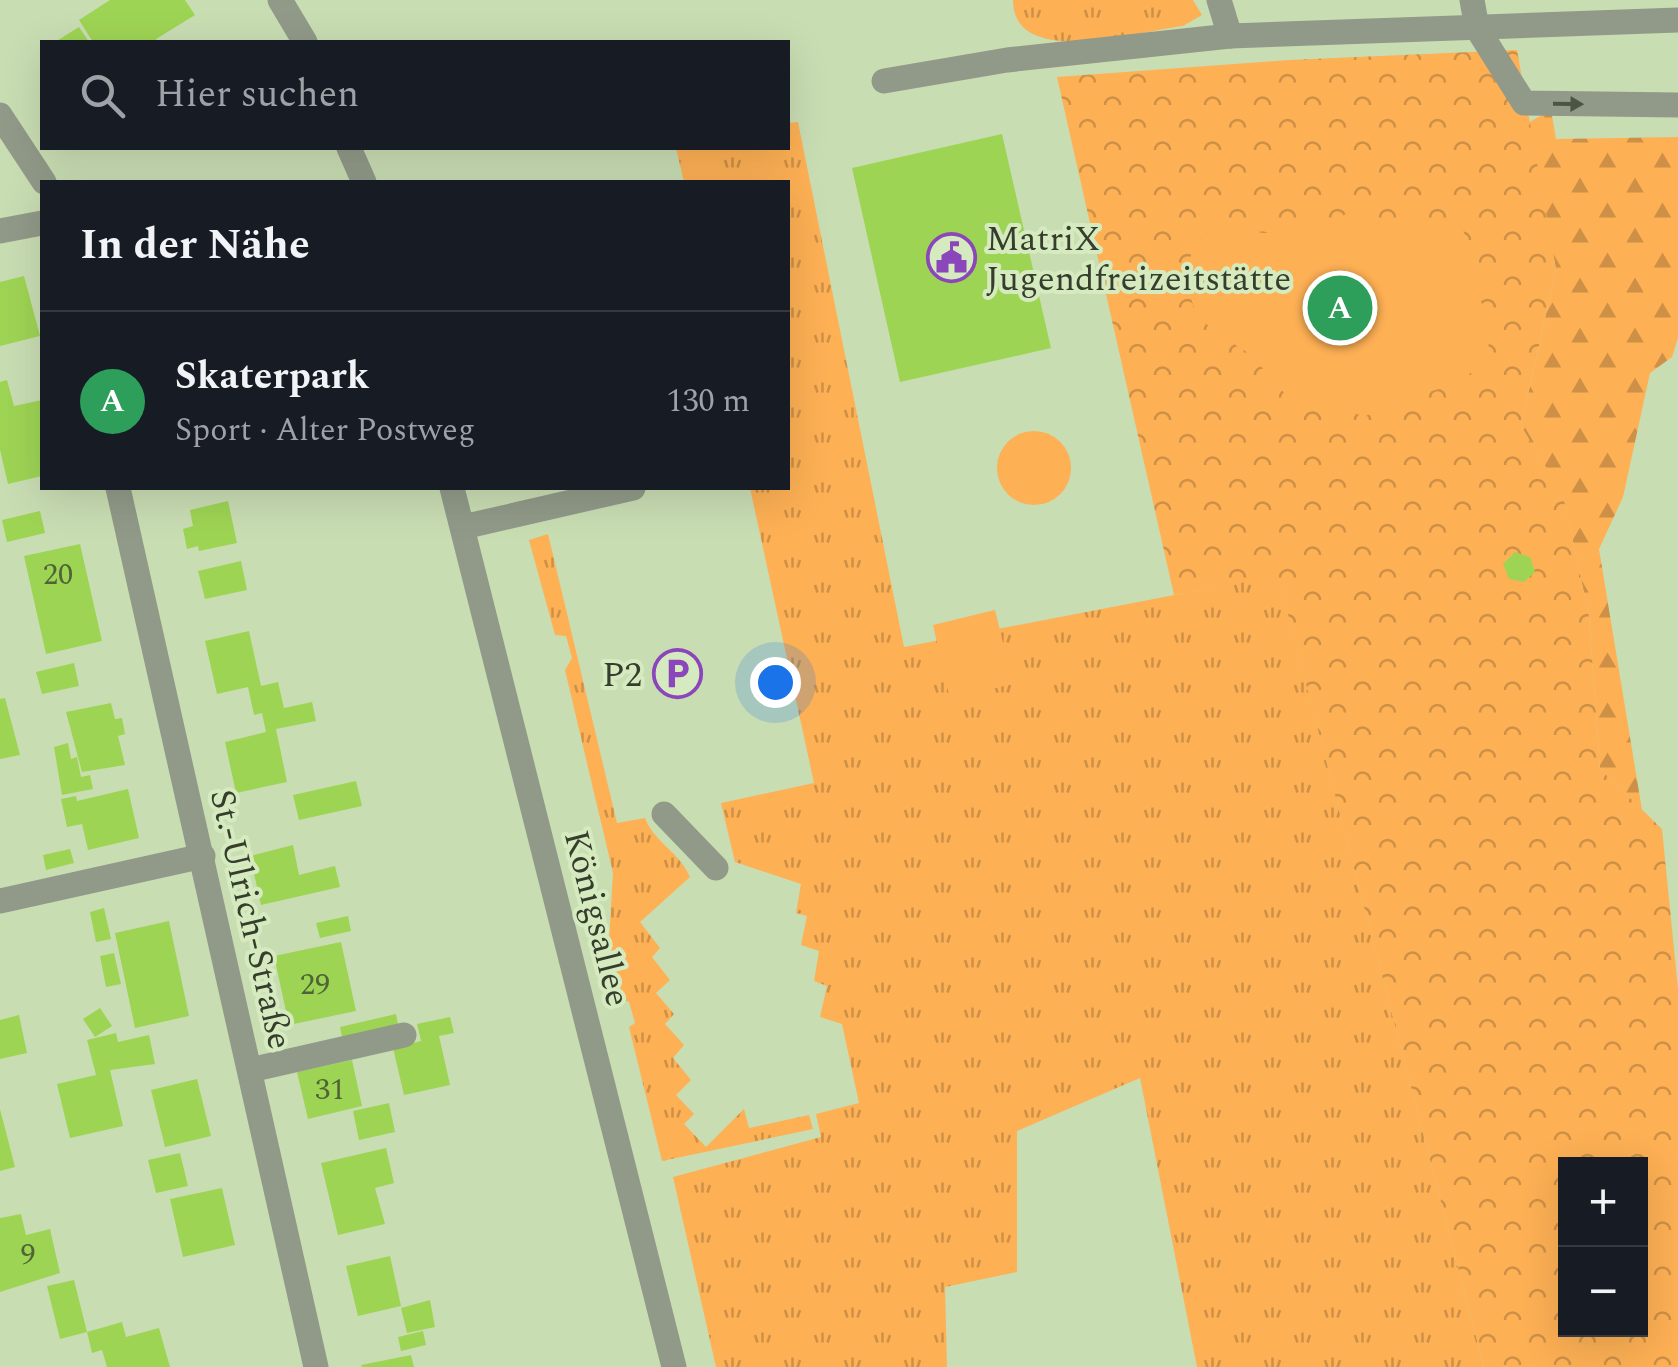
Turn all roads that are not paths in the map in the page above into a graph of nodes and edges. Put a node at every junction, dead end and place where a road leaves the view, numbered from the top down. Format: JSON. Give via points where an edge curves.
{"nodes":[{"id":1,"x":280,"y":0,"type":"edge"},
{"id":2,"x":1219,"y":0,"type":"edge"},
{"id":3,"x":1472,"y":0,"type":"edge"},
{"id":4,"x":1678,"y":20,"type":"edge"},
{"id":5,"x":1478,"y":28,"type":"junction"},
{"id":6,"x":1230,"y":36,"type":"junction"},
{"id":7,"x":304,"y":40,"type":"edge"},
{"id":8,"x":884,"y":82,"type":"dead end"},
{"id":9,"x":1678,"y":105,"type":"edge"},
{"id":10,"x":0,"y":115,"type":"edge"},
{"id":11,"x":350,"y":150,"type":"edge"},
{"id":12,"x":43,"y":180,"type":"edge"},
{"id":13,"x":363,"y":180,"type":"edge"},
{"id":14,"x":40,"y":222,"type":"edge"},
{"id":15,"x":0,"y":231,"type":"edge"},
{"id":16,"x":118,"y":490,"type":"edge"},
{"id":17,"x":453,"y":490,"type":"edge"},
{"id":18,"x":624,"y":490,"type":"edge"},
{"id":19,"x":463,"y":528,"type":"junction"},
{"id":20,"x":664,"y":814,"type":"dead end"},
{"id":21,"x":203,"y":856,"type":"junction"},
{"id":22,"x":716,"y":868,"type":"dead end"},
{"id":23,"x":0,"y":901,"type":"edge"},
{"id":24,"x":404,"y":1035,"type":"dead end"},
{"id":25,"x":250,"y":1070,"type":"junction"},
{"id":26,"x":316,"y":1367,"type":"edge"},
{"id":27,"x":674,"y":1367,"type":"edge"}],
"edges":[{"from":1,"to":7,"type":"street"},
{"from":2,"to":6,"type":"street"},
{"from":3,"to":5,"type":"street"},
{"from":4,"to":5,"type":"street"},
{"from":5,"to":6,"type":"street"},
{"from":5,"to":9,"type":"street","one_way":true,"via":[[1524,103]]},
{"from":6,"to":8,"type":"street","via":[[1007,60]]},
{"from":10,"to":12,"type":"street"},
{"from":11,"to":13,"type":"street"},
{"from":14,"to":15,"type":"street"},
{"from":16,"to":21,"type":"street","name":"St.-Ulrich-Straße"},
{"from":17,"to":19,"type":"street","name":"Königsallee"},
{"from":18,"to":19,"type":"street"},
{"from":19,"to":27,"type":"street","name":"Königsallee"},
{"from":20,"to":22,"type":"street"},
{"from":21,"to":23,"type":"street"},
{"from":21,"to":25,"type":"street","name":"St.-Ulrich-Straße"},
{"from":24,"to":25,"type":"street"},
{"from":25,"to":26,"type":"street","name":"St.-Ulrich-Straße"}]}
